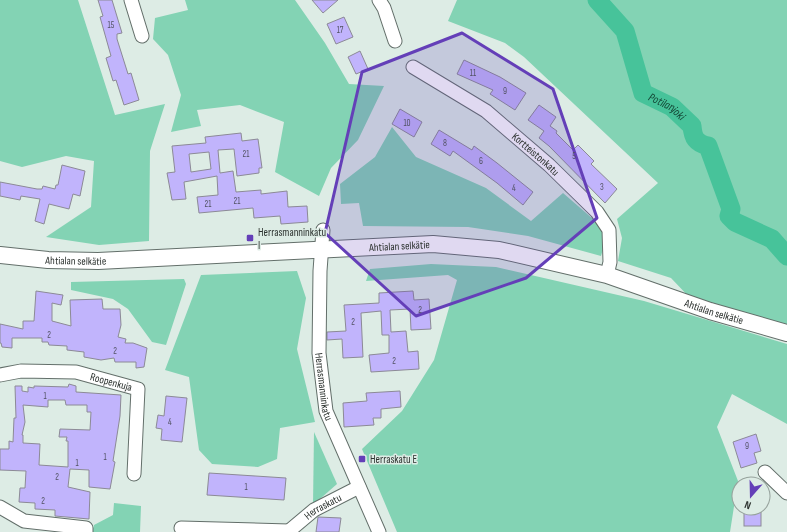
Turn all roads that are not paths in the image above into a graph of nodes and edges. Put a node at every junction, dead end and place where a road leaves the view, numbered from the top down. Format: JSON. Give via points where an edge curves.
{"nodes":[{"id":1,"x":131,"y":0,"type":"edge"},
{"id":2,"x":378,"y":0,"type":"edge"},
{"id":3,"x":142,"y":36,"type":"dead end"},
{"id":4,"x":395,"y":41,"type":"dead end"},
{"id":5,"x":413,"y":67,"type":"dead end"},
{"id":6,"x":323,"y":230,"type":"dead end"},
{"id":7,"x":321,"y":250,"type":"junction"},
{"id":8,"x":0,"y":255,"type":"edge"},
{"id":9,"x":607,"y":275,"type":"junction"},
{"id":10,"x":787,"y":333,"type":"edge"},
{"id":11,"x":0,"y":375,"type":"edge"},
{"id":12,"x":765,"y":472,"type":"dead end"},
{"id":13,"x":134,"y":474,"type":"dead end"},
{"id":14,"x":359,"y":487,"type":"junction"},
{"id":15,"x":787,"y":492,"type":"edge"},
{"id":16,"x":0,"y":507,"type":"edge"},
{"id":17,"x":181,"y":528,"type":"dead end"},
{"id":18,"x":86,"y":532,"type":"edge"},
{"id":19,"x":290,"y":532,"type":"edge"},
{"id":20,"x":379,"y":532,"type":"edge"}],
"edges":[{"from":1,"to":3,"type":"street"},
{"from":2,"to":4,"type":"street","via":[[384,8]]},
{"from":5,"to":9,"type":"street","name":"Kortteistonkatu","via":[[486,111],[549,165],[597,212],[608,230],[610,262]]},
{"from":6,"to":7,"type":"street","name":"Herrasmanninkatu"},
{"from":7,"to":8,"type":"street","name":"Ahtialan selkätie","via":[[98,261],[48,260]]},
{"from":7,"to":9,"type":"street","name":"Ahtialan selkätie","via":[[433,244],[492,249]]},
{"from":7,"to":14,"type":"street","name":"Herrasmanninkatu","via":[[319,354],[326,411]]},
{"from":9,"to":10,"type":"street","name":"Ahtialan selkätie","via":[[710,311]]},
{"from":11,"to":13,"type":"street","name":"Roopenkuja","via":[[21,371],[76,372],[138,389]]},
{"from":12,"to":15,"type":"street"},
{"from":14,"to":19,"type":"street","name":"Herraskatu","via":[[314,510]]},
{"from":14,"to":20,"type":"street","name":"Herrasmanninkatu"},
{"from":16,"to":18,"type":"street","via":[[24,521],[86,528]]},
{"from":17,"to":19,"type":"street"}]}
